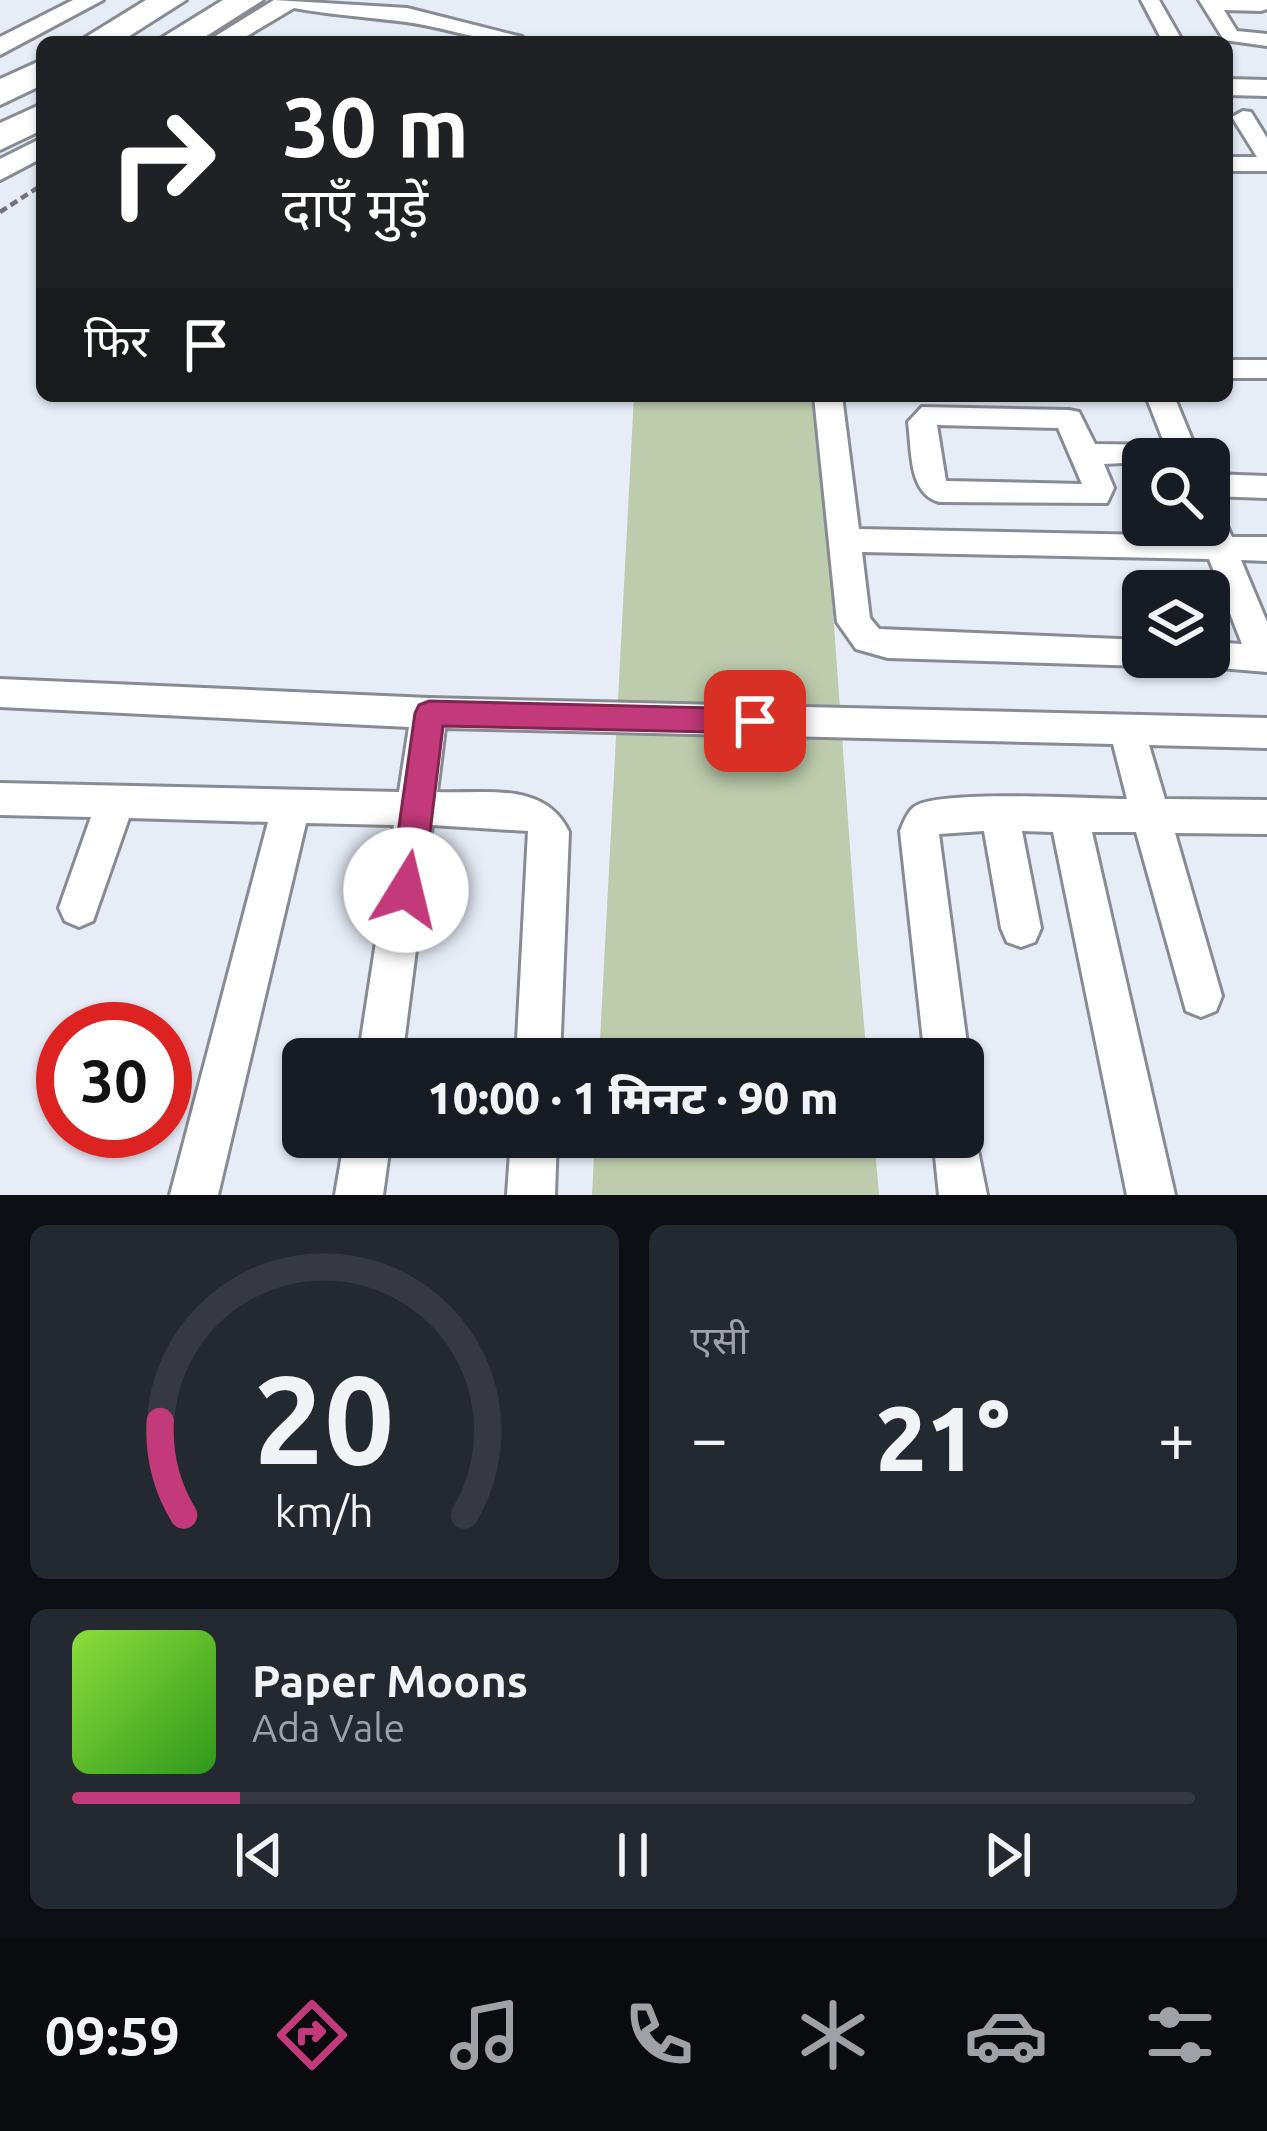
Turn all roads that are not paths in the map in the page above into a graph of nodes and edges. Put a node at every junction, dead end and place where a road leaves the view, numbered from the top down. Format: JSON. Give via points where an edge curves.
{"nodes":[{"id":1,"x":91,"y":0,"type":"edge"},
{"id":2,"x":170,"y":0,"type":"edge"},
{"id":3,"x":247,"y":0,"type":"edge"},
{"id":4,"x":290,"y":0,"type":"edge"},
{"id":5,"x":1150,"y":0,"type":"edge"},
{"id":6,"x":1262,"y":0,"type":"edge"},
{"id":7,"x":1209,"y":2,"type":"edge"},
{"id":8,"x":352,"y":8,"type":"edge"},
{"id":9,"x":106,"y":36,"type":"edge"},
{"id":10,"x":183,"y":36,"type":"edge"},
{"id":11,"x":229,"y":36,"type":"edge"},
{"id":12,"x":422,"y":36,"type":"edge"},
{"id":13,"x":489,"y":36,"type":"edge"},
{"id":14,"x":1170,"y":36,"type":"edge"},
{"id":15,"x":1231,"y":36,"type":"edge"},
{"id":16,"x":1233,"y":36,"type":"edge"},
{"id":17,"x":1267,"y":40,"type":"edge"},
{"id":18,"x":0,"y":46,"type":"edge"},
{"id":19,"x":1233,"y":70,"type":"edge"},
{"id":20,"x":36,"y":74,"type":"edge"},
{"id":21,"x":1265,"y":85,"type":"edge"},
{"id":22,"x":1233,"y":87,"type":"edge"},
{"id":23,"x":0,"y":94,"type":"edge"},
{"id":24,"x":1246,"y":117,"type":"edge"},
{"id":25,"x":36,"y":118,"type":"edge"},
{"id":26,"x":0,"y":139,"type":"edge"},
{"id":27,"x":36,"y":150,"type":"edge"},
{"id":28,"x":1267,"y":154,"type":"edge"},
{"id":29,"x":1233,"y":164,"type":"edge"},
{"id":30,"x":1267,"y":164,"type":"edge"},
{"id":31,"x":0,"y":171,"type":"edge"},
{"id":32,"x":1233,"y":369,"type":"edge"},
{"id":33,"x":1267,"y":369,"type":"edge"},
{"id":34,"x":829,"y":402,"type":"edge"},
{"id":35,"x":1162,"y":402,"type":"edge"},
{"id":36,"x":988,"y":406,"type":"edge"},
{"id":37,"x":1177,"y":438,"type":"edge"},
{"id":38,"x":1086,"y":454,"type":"junction"},
{"id":39,"x":1122,"y":455,"type":"edge"},
{"id":40,"x":1230,"y":486,"type":"edge"},
{"id":41,"x":1267,"y":487,"type":"edge"},
{"id":42,"x":1005,"y":494,"type":"junction"},
{"id":43,"x":1230,"y":537,"type":"edge"},
{"id":44,"x":1122,"y":538,"type":"edge"},
{"id":45,"x":845,"y":540,"type":"junction"},
{"id":46,"x":1018,"y":543,"type":"junction"},
{"id":47,"x":1220,"y":546,"type":"edge"},
{"id":48,"x":1267,"y":548,"type":"edge"},
{"id":49,"x":1122,"y":652,"type":"edge"},
{"id":50,"x":1230,"y":657,"type":"edge"},
{"id":51,"x":1266,"y":658,"type":"edge"},
{"id":52,"x":0,"y":693,"type":"edge"},
{"id":53,"x":429,"y":713,"type":"junction"},
{"id":54,"x":1127,"y":730,"type":"junction"},
{"id":55,"x":1267,"y":733,"type":"edge"},
{"id":56,"x":0,"y":799,"type":"edge"},
{"id":57,"x":116,"y":802,"type":"junction"},
{"id":58,"x":420,"y":805,"type":"junction"},
{"id":59,"x":291,"y":806,"type":"junction"},
{"id":60,"x":1000,"y":815,"type":"junction"},
{"id":61,"x":1069,"y":816,"type":"junction"},
{"id":62,"x":1152,"y":817,"type":"junction"},
{"id":63,"x":1267,"y":817,"type":"edge"},
{"id":64,"x":80,"y":908,"type":"dead end"},
{"id":65,"x":1021,"y":928,"type":"dead end"},
{"id":66,"x":1201,"y":996,"type":"dead end"},
{"id":67,"x":383,"y":1038,"type":"edge"},
{"id":68,"x":539,"y":1038,"type":"edge"},
{"id":69,"x":944,"y":1038,"type":"edge"},
{"id":70,"x":365,"y":1158,"type":"edge"},
{"id":71,"x":533,"y":1158,"type":"edge"},
{"id":72,"x":959,"y":1158,"type":"edge"},
{"id":73,"x":194,"y":1195,"type":"edge"},
{"id":74,"x":359,"y":1195,"type":"edge"},
{"id":75,"x":531,"y":1195,"type":"edge"},
{"id":76,"x":963,"y":1195,"type":"edge"},
{"id":77,"x":1151,"y":1195,"type":"edge"}],
"edges":[{"from":1,"to":18,"type":"street"},
{"from":2,"to":9,"type":"highway"},
{"from":3,"to":10,"type":"highway"},
{"from":4,"to":8,"type":"street"},
{"from":4,"to":11,"type":"street"},
{"from":5,"to":14,"type":"street"},
{"from":6,"to":7,"type":"street"},
{"from":7,"to":15,"type":"street"},
{"from":8,"to":12,"type":"street"},
{"from":8,"to":13,"type":"street"},
{"from":16,"to":17,"type":"street"},
{"from":19,"to":21,"type":"street"},
{"from":20,"to":23,"type":"highway"},
{"from":21,"to":22,"type":"street"},
{"from":24,"to":28,"type":"street"},
{"from":25,"to":26,"type":"highway"},
{"from":27,"to":31,"type":"street"},
{"from":29,"to":30,"type":"street"},
{"from":32,"to":33,"type":"street"},
{"from":34,"to":45,"type":"street"},
{"from":35,"to":37,"type":"street"},
{"from":36,"to":38,"type":"street","via":[[1069,419]]},
{"from":36,"to":42,"type":"street","via":[[922,418],[932,485]]},
{"from":38,"to":39,"type":"street"},
{"from":38,"to":42,"type":"street","via":[[1096,495]]},
{"from":40,"to":41,"type":"street"},
{"from":42,"to":46,"type":"street"},
{"from":43,"to":48,"type":"street"},
{"from":44,"to":46,"type":"street"},
{"from":45,"to":46,"type":"street"},
{"from":45,"to":49,"type":"street","via":[[854,622],[868,640]]},
{"from":47,"to":51,"type":"street"},
{"from":50,"to":51,"type":"street"},
{"from":52,"to":53,"type":"street"},
{"from":53,"to":54,"type":"street"},
{"from":53,"to":58,"type":"street"},
{"from":54,"to":55,"type":"street"},
{"from":54,"to":62,"type":"street"},
{"from":56,"to":57,"type":"street"},
{"from":57,"to":59,"type":"street"},
{"from":57,"to":64,"type":"street"},
{"from":58,"to":59,"type":"street"},
{"from":58,"to":67,"type":"street"},
{"from":58,"to":68,"type":"street","via":[[524,811],[550,832]]},
{"from":59,"to":73,"type":"street"},
{"from":60,"to":61,"type":"street"},
{"from":60,"to":65,"type":"street"},
{"from":60,"to":69,"type":"street","via":[[944,814],[919,831]]},
{"from":61,"to":62,"type":"street"},
{"from":61,"to":77,"type":"street"},
{"from":62,"to":63,"type":"street"},
{"from":62,"to":66,"type":"street"},
{"from":70,"to":74,"type":"street"},
{"from":71,"to":75,"type":"street"},
{"from":72,"to":76,"type":"street"}]}
